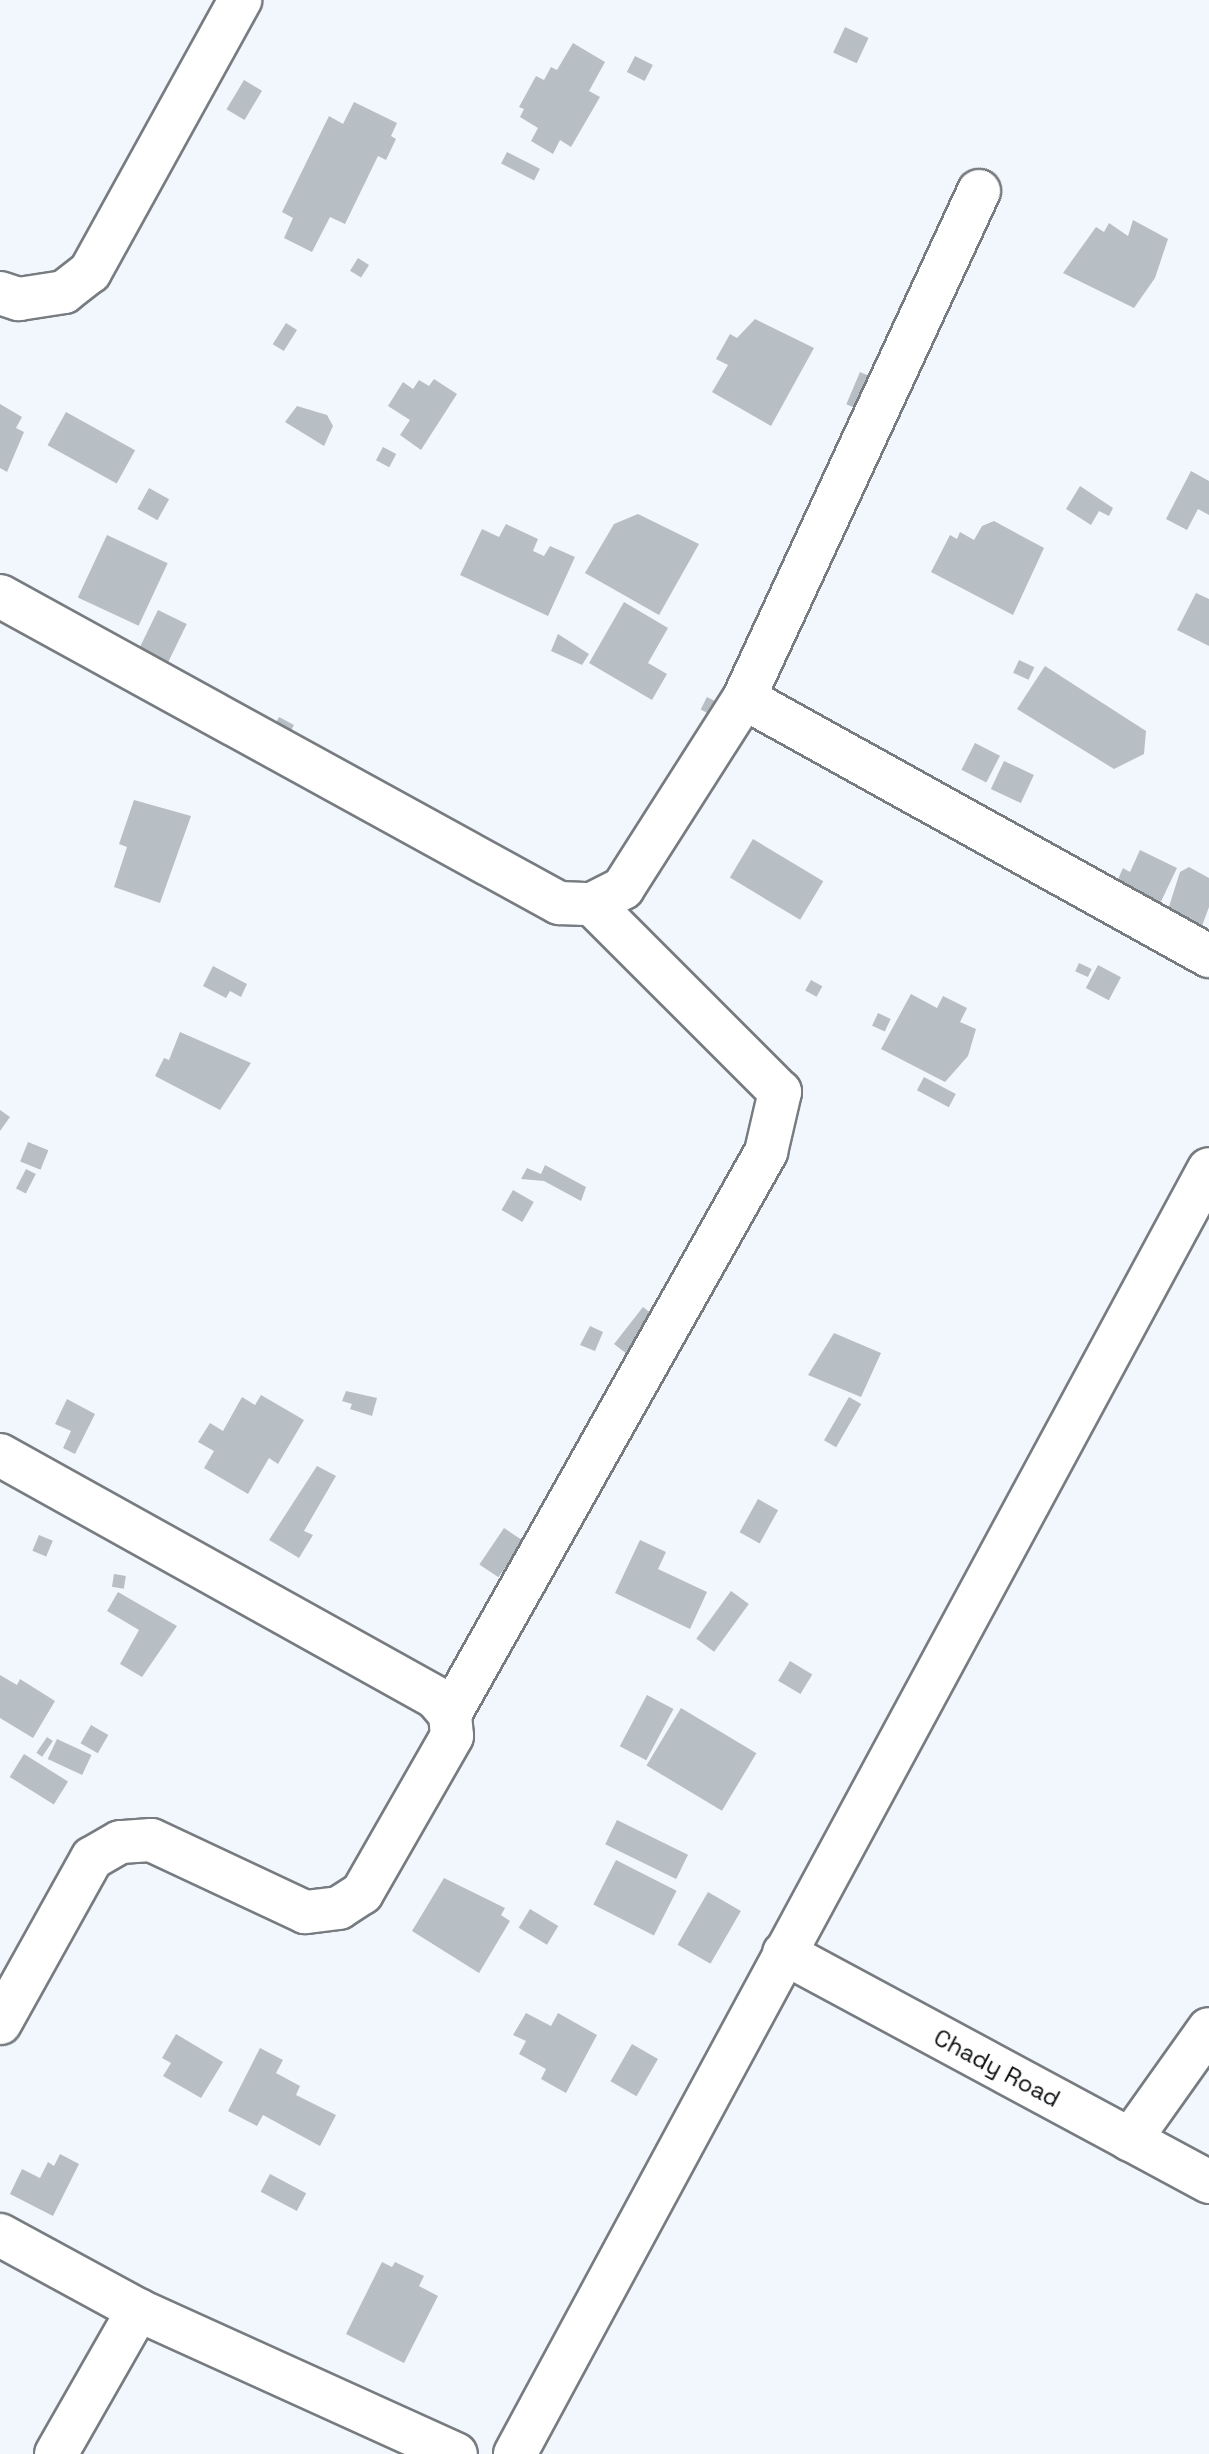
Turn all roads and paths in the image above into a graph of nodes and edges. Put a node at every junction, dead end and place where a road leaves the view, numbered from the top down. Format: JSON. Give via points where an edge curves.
{"nodes":[{"id":1,"x":240,"y":0,"type":"edge"},
{"id":2,"x":979,"y":191,"type":"dead end"},
{"id":3,"x":0,"y":293,"type":"edge"},
{"id":4,"x":0,"y":596,"type":"edge"},
{"id":5,"x":744,"y":698,"type":"junction"},
{"id":6,"x":592,"y":904,"type":"junction"},
{"id":7,"x":1209,"y":956,"type":"edge"},
{"id":8,"x":1209,"y":1169,"type":"edge"},
{"id":9,"x":0,"y":1455,"type":"edge"},
{"id":10,"x":450,"y":1714,"type":"junction"},
{"id":11,"x":784,"y":1953,"type":"junction"},
{"id":12,"x":0,"y":2023,"type":"edge"},
{"id":13,"x":1209,"y":2029,"type":"edge"},
{"id":14,"x":1130,"y":2140,"type":"junction"},
{"id":15,"x":1209,"y":2182,"type":"edge"},
{"id":16,"x":0,"y":2235,"type":"edge"},
{"id":17,"x":138,"y":2310,"type":"junction"},
{"id":18,"x":56,"y":2454,"type":"edge"},
{"id":19,"x":456,"y":2454,"type":"edge"},
{"id":20,"x":515,"y":2454,"type":"edge"}],
"edges":[{"from":1,"to":3,"type":"street","via":[[90,272],[64,292],[19,299]]},
{"from":2,"to":5,"type":"street"},
{"from":4,"to":6,"type":"street","via":[[559,903]]},
{"from":5,"to":6,"type":"street","via":[[623,888]]},
{"from":5,"to":7,"type":"street"},
{"from":6,"to":10,"type":"street","via":[[780,1092],[766,1152]]},
{"from":8,"to":11,"type":"street"},
{"from":9,"to":10,"type":"street","via":[[436,1698]]},
{"from":10,"to":12,"type":"street","via":[[452,1736],[362,1893],[339,1908],[305,1912],[151,1840],[120,1842],[92,1858]]},
{"from":11,"to":14,"type":"street","name":"Chady Road"},
{"from":11,"to":20,"type":"street"},
{"from":13,"to":14,"type":"street"},
{"from":14,"to":15,"type":"street","name":"Chady Road"},
{"from":16,"to":17,"type":"street"},
{"from":17,"to":18,"type":"street"},
{"from":17,"to":19,"type":"street"}]}
